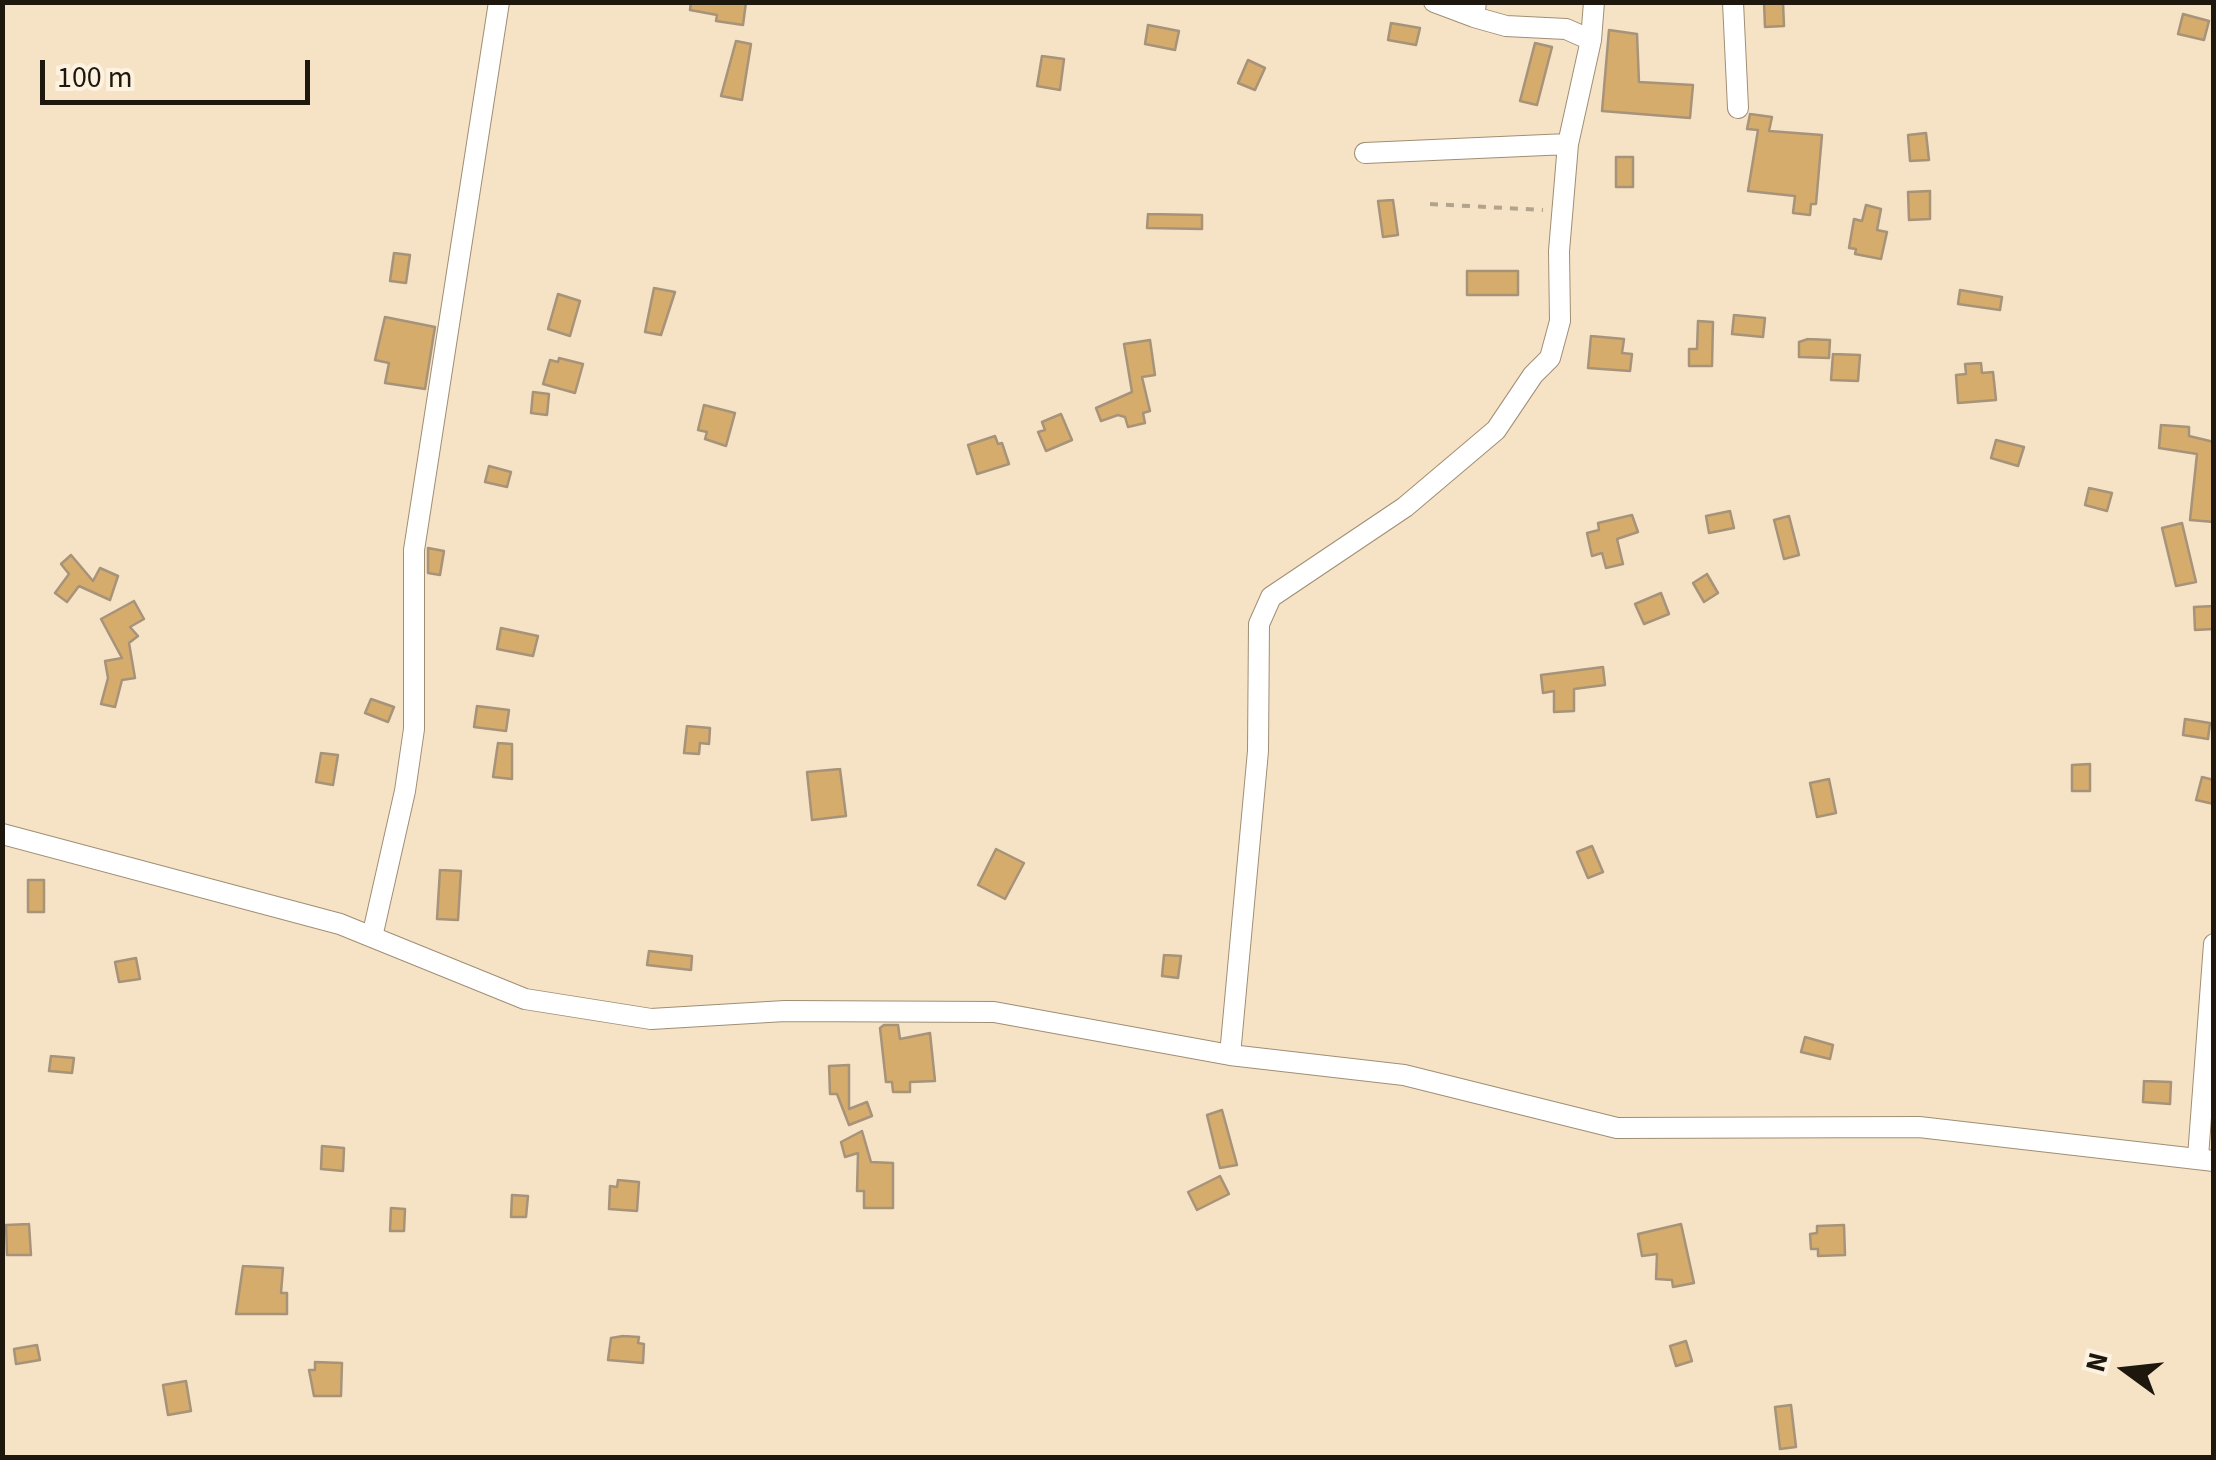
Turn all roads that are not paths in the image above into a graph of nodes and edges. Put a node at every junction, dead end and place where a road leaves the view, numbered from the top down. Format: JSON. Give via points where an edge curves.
{"nodes":[{"id":1,"x":499,"y":2,"type":"edge"},
{"id":2,"x":1434,"y":2,"type":"edge"},
{"id":3,"x":1594,"y":2,"type":"edge"},
{"id":4,"x":1733,"y":2,"type":"edge"},
{"id":5,"x":1475,"y":10,"type":"edge"},
{"id":6,"x":1591,"y":40,"type":"junction"},
{"id":7,"x":1738,"y":108,"type":"dead end"},
{"id":8,"x":1568,"y":144,"type":"junction"},
{"id":9,"x":1366,"y":153,"type":"dead end"},
{"id":10,"x":2,"y":834,"type":"edge"},
{"id":11,"x":372,"y":937,"type":"junction"},
{"id":12,"x":2214,"y":944,"type":"edge"},
{"id":13,"x":1230,"y":1055,"type":"junction"},
{"id":14,"x":2206,"y":1159,"type":"edge"}],
"edges":[{"from":1,"to":11,"type":"street","via":[[414,550],[414,730]]},
{"from":2,"to":5,"type":"street"},
{"from":3,"to":6,"type":"street"},
{"from":4,"to":7,"type":"street"},
{"from":5,"to":6,"type":"street","via":[[1506,26],[1566,28]]},
{"from":6,"to":8,"type":"street"},
{"from":8,"to":9,"type":"street"},
{"from":8,"to":13,"type":"street","via":[[1560,321],[1550,358],[1496,430],[1405,507],[1271,596],[1259,624],[1258,750]]},
{"from":10,"to":11,"type":"street"},
{"from":11,"to":13,"type":"street","via":[[525,999],[652,1019],[785,1011],[994,1012]]},
{"from":12,"to":14,"type":"street"},
{"from":13,"to":14,"type":"street","via":[[1404,1075],[1617,1128],[1919,1128]]}]}
